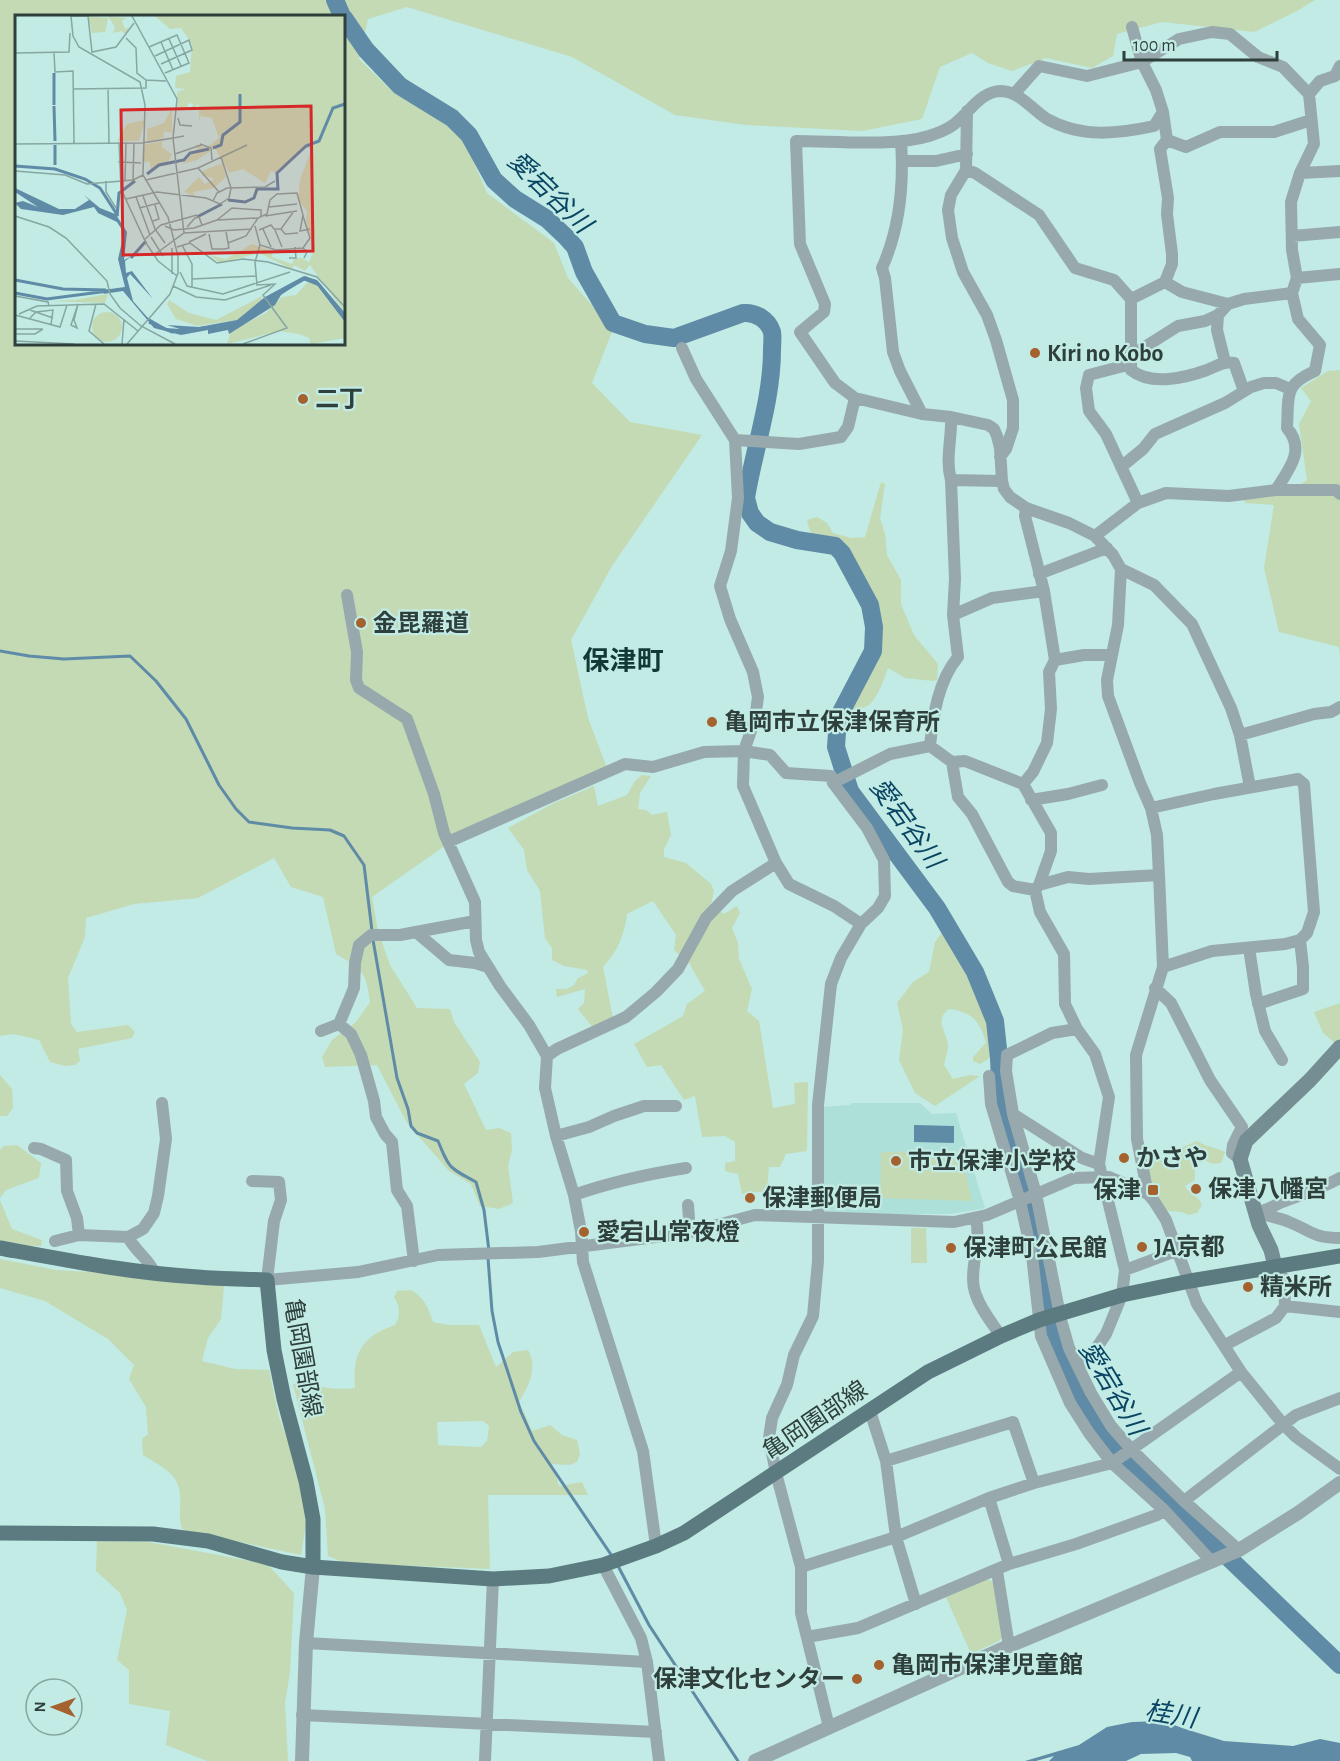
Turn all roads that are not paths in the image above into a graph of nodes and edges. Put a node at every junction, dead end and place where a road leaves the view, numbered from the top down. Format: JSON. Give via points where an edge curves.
{"nodes":[{"id":1,"x":1131,"y":27,"type":"dead end"},
{"id":2,"x":1142,"y":62,"type":"junction"},
{"id":3,"x":1340,"y":66,"type":"edge"},
{"id":4,"x":1015,"y":93,"type":"junction"},
{"id":5,"x":1309,"y":94,"type":"junction"},
{"id":6,"x":967,"y":111,"type":"junction"},
{"id":7,"x":1162,"y":112,"type":"junction"},
{"id":8,"x":1311,"y":120,"type":"junction"},
{"id":9,"x":901,"y":141,"type":"junction"},
{"id":10,"x":1167,"y":141,"type":"junction"},
{"id":11,"x":967,"y":154,"type":"junction"},
{"id":12,"x":902,"y":161,"type":"junction"},
{"id":13,"x":966,"y":170,"type":"junction"},
{"id":14,"x":1340,"y":171,"type":"edge"},
{"id":15,"x":1300,"y":173,"type":"junction"},
{"id":16,"x":1340,"y":232,"type":"edge"},
{"id":17,"x":1292,"y":236,"type":"junction"},
{"id":18,"x":1340,"y":274,"type":"edge"},
{"id":19,"x":1297,"y":278,"type":"junction"},
{"id":20,"x":1165,"y":282,"type":"junction"},
{"id":21,"x":1292,"y":293,"type":"junction"},
{"id":22,"x":1131,"y":299,"type":"junction"},
{"id":23,"x":1228,"y":304,"type":"junction"},
{"id":24,"x":1218,"y":315,"type":"junction"},
{"id":25,"x":682,"y":348,"type":"dead end"},
{"id":26,"x":1132,"y":360,"type":"junction"},
{"id":27,"x":1226,"y":362,"type":"junction"},
{"id":28,"x":1290,"y":389,"type":"junction"},
{"id":29,"x":1244,"y":391,"type":"junction"},
{"id":30,"x":855,"y":398,"type":"junction"},
{"id":31,"x":922,"y":414,"type":"junction"},
{"id":32,"x":951,"y":417,"type":"junction"},
{"id":33,"x":735,"y":441,"type":"junction"},
{"id":34,"x":1000,"y":457,"type":"junction"},
{"id":35,"x":1121,"y":467,"type":"junction"},
{"id":36,"x":951,"y":480,"type":"junction"},
{"id":37,"x":1002,"y":481,"type":"junction"},
{"id":38,"x":1276,"y":490,"type":"junction"},
{"id":39,"x":1340,"y":494,"type":"edge"},
{"id":40,"x":1138,"y":503,"type":"junction"},
{"id":41,"x":1026,"y":508,"type":"junction"},
{"id":42,"x":1095,"y":536,"type":"junction"},
{"id":43,"x":1107,"y":548,"type":"junction"},
{"id":44,"x":1121,"y":569,"type":"junction"},
{"id":45,"x":1039,"y":574,"type":"junction"},
{"id":46,"x":1044,"y":591,"type":"junction"},
{"id":47,"x":346,"y":595,"type":"dead end"},
{"id":48,"x":953,"y":615,"type":"junction"},
{"id":49,"x":1111,"y":656,"type":"junction"},
{"id":50,"x":1055,"y":660,"type":"junction"},
{"id":51,"x":1340,"y":707,"type":"edge"},
{"id":52,"x":1240,"y":735,"type":"junction"},
{"id":53,"x":930,"y":746,"type":"junction"},
{"id":54,"x":744,"y":751,"type":"junction"},
{"id":55,"x":952,"y":762,"type":"junction"},
{"id":56,"x":836,"y":781,"type":"junction"},
{"id":57,"x":1023,"y":784,"type":"junction"},
{"id":58,"x":1102,"y":785,"type":"dead end"},
{"id":59,"x":1250,"y":788,"type":"junction"},
{"id":60,"x":1031,"y":800,"type":"junction"},
{"id":61,"x":1151,"y":808,"type":"junction"},
{"id":62,"x":448,"y":842,"type":"junction"},
{"id":63,"x":776,"y":863,"type":"junction"},
{"id":64,"x":1159,"y":874,"type":"junction"},
{"id":65,"x":1037,"y":888,"type":"junction"},
{"id":66,"x":475,"y":921,"type":"junction"},
{"id":67,"x":861,"y":924,"type":"junction"},
{"id":68,"x":416,"y":932,"type":"junction"},
{"id":69,"x":1300,"y":940,"type":"junction"},
{"id":70,"x":1249,"y":948,"type":"junction"},
{"id":71,"x":488,"y":967,"type":"junction"},
{"id":72,"x":1163,"y":967,"type":"junction"},
{"id":73,"x":1155,"y":988,"type":"junction"},
{"id":74,"x":1258,"y":1004,"type":"junction"},
{"id":75,"x":339,"y":1023,"type":"junction"},
{"id":76,"x":1077,"y":1029,"type":"junction"},
{"id":77,"x":321,"y":1031,"type":"dead end"},
{"id":78,"x":1340,"y":1047,"type":"edge"},
{"id":79,"x":547,"y":1056,"type":"junction"},
{"id":80,"x":1282,"y":1060,"type":"dead end"},
{"id":81,"x":989,"y":1076,"type":"dead end"},
{"id":82,"x":162,"y":1102,"type":"dead end"},
{"id":83,"x":676,"y":1106,"type":"dead end"},
{"id":84,"x":1013,"y":1114,"type":"junction"},
{"id":85,"x":556,"y":1136,"type":"junction"},
{"id":86,"x":34,"y":1148,"type":"dead end"},
{"id":87,"x":1240,"y":1158,"type":"junction"},
{"id":88,"x":686,"y":1168,"type":"dead end"},
{"id":89,"x":1100,"y":1170,"type":"junction"},
{"id":90,"x":1340,"y":1178,"type":"edge"},
{"id":91,"x":252,"y":1181,"type":"dead end"},
{"id":92,"x":1148,"y":1194,"type":"junction"},
{"id":93,"x":574,"y":1195,"type":"junction"},
{"id":94,"x":1028,"y":1197,"type":"junction"},
{"id":95,"x":688,"y":1205,"type":"dead end"},
{"id":96,"x":1256,"y":1212,"type":"junction"},
{"id":97,"x":818,"y":1217,"type":"junction"},
{"id":98,"x":976,"y":1219,"type":"junction"},
{"id":99,"x":690,"y":1232,"type":"junction"},
{"id":100,"x":79,"y":1235,"type":"junction"},
{"id":101,"x":128,"y":1237,"type":"junction"},
{"id":102,"x":1340,"y":1238,"type":"edge"},
{"id":103,"x":55,"y":1241,"type":"dead end"},
{"id":104,"x":582,"y":1246,"type":"junction"},
{"id":105,"x":0,"y":1248,"type":"edge"},
{"id":106,"x":1176,"y":1251,"type":"junction"},
{"id":107,"x":1340,"y":1256,"type":"edge"},
{"id":108,"x":414,"y":1261,"type":"junction"},
{"id":109,"x":1275,"y":1266,"type":"junction"},
{"id":110,"x":1125,"y":1270,"type":"junction"},
{"id":111,"x":154,"y":1272,"type":"junction"},
{"id":112,"x":267,"y":1280,"type":"junction"},
{"id":113,"x":1190,"y":1281,"type":"junction"},
{"id":114,"x":1122,"y":1295,"type":"junction"},
{"id":115,"x":1285,"y":1306,"type":"junction"},
{"id":116,"x":1340,"y":1312,"type":"edge"},
{"id":117,"x":1050,"y":1317,"type":"junction"},
{"id":118,"x":1001,"y":1336,"type":"junction"},
{"id":119,"x":1225,"y":1345,"type":"junction"},
{"id":120,"x":1078,"y":1367,"type":"junction"},
{"id":121,"x":1241,"y":1372,"type":"junction"},
{"id":122,"x":1340,"y":1398,"type":"edge"},
{"id":123,"x":870,"y":1411,"type":"junction"},
{"id":124,"x":1283,"y":1424,"type":"junction"},
{"id":125,"x":1129,"y":1451,"type":"junction"},
{"id":126,"x":886,"y":1461,"type":"junction"},
{"id":127,"x":1114,"y":1462,"type":"junction"},
{"id":128,"x":1340,"y":1469,"type":"edge"},
{"id":129,"x":776,"y":1473,"type":"junction"},
{"id":130,"x":1034,"y":1483,"type":"junction"},
{"id":131,"x":1340,"y":1483,"type":"edge"},
{"id":132,"x":989,"y":1498,"type":"junction"},
{"id":133,"x":1184,"y":1501,"type":"junction"},
{"id":134,"x":1164,"y":1510,"type":"junction"},
{"id":135,"x":0,"y":1533,"type":"edge"},
{"id":136,"x":897,"y":1537,"type":"junction"},
{"id":137,"x":656,"y":1546,"type":"junction"},
{"id":138,"x":1237,"y":1551,"type":"junction"},
{"id":139,"x":1215,"y":1560,"type":"junction"},
{"id":140,"x":611,"y":1563,"type":"junction"},
{"id":141,"x":1009,"y":1564,"type":"junction"},
{"id":142,"x":313,"y":1567,"type":"junction"},
{"id":143,"x":801,"y":1567,"type":"junction"},
{"id":144,"x":997,"y":1571,"type":"junction"},
{"id":145,"x":493,"y":1579,"type":"junction"},
{"id":146,"x":916,"y":1604,"type":"junction"},
{"id":147,"x":807,"y":1637,"type":"junction"},
{"id":148,"x":306,"y":1643,"type":"junction"},
{"id":149,"x":1009,"y":1646,"type":"junction"},
{"id":150,"x":490,"y":1652,"type":"junction"},
{"id":151,"x":647,"y":1662,"type":"junction"},
{"id":152,"x":302,"y":1714,"type":"junction"},
{"id":153,"x":486,"y":1723,"type":"junction"},
{"id":154,"x":830,"y":1727,"type":"junction"},
{"id":155,"x":656,"y":1732,"type":"junction"},
{"id":156,"x":302,"y":1761,"type":"edge"},
{"id":157,"x":485,"y":1761,"type":"edge"},
{"id":158,"x":659,"y":1761,"type":"edge"},
{"id":159,"x":755,"y":1761,"type":"edge"}],
"edges":[{"from":1,"to":2,"type":"street"},
{"from":2,"to":4,"type":"street","via":[[1087,76],[1039,66]]},
{"from":2,"to":5,"type":"street","via":[[1179,39],[1212,32],[1230,34],[1258,57],[1283,67]]},
{"from":2,"to":7,"type":"street"},
{"from":3,"to":5,"type":"street","via":[[1335,76],[1320,81]]},
{"from":4,"to":6,"type":"street","via":[[999,91]]},
{"from":4,"to":7,"type":"street","via":[[1045,118],[1069,129],[1127,132],[1154,126]]},
{"from":5,"to":8,"type":"street"},
{"from":6,"to":9,"type":"street","via":[[951,127]]},
{"from":6,"to":11,"type":"street"},
{"from":7,"to":10,"type":"street"},
{"from":8,"to":10,"type":"street","via":[[1274,132],[1220,132],[1186,147]]},
{"from":8,"to":15,"type":"street","via":[[1314,144]]},
{"from":9,"to":12,"type":"street"},
{"from":9,"to":30,"type":"street","via":[[796,141],[800,244],[825,304],[824,312],[800,332],[836,383]]},
{"from":10,"to":20,"type":"street","via":[[1160,149],[1172,254]]},
{"from":11,"to":12,"type":"street","via":[[936,161]]},
{"from":11,"to":13,"type":"street"},
{"from":12,"to":31,"type":"street","via":[[892,245],[882,268],[893,352]]},
{"from":13,"to":22,"type":"street","via":[[1039,215],[1075,268],[1114,280]]},
{"from":13,"to":34,"type":"street","via":[[951,195],[948,210],[963,272],[987,315],[1013,400],[1013,428]]},
{"from":14,"to":15,"type":"street"},
{"from":15,"to":17,"type":"street","via":[[1291,202]]},
{"from":16,"to":17,"type":"street"},
{"from":17,"to":19,"type":"street"},
{"from":18,"to":19,"type":"street"},
{"from":19,"to":21,"type":"street"},
{"from":20,"to":22,"type":"street"},
{"from":20,"to":23,"type":"street","via":[[1182,292]]},
{"from":21,"to":23,"type":"street"},
{"from":21,"to":28,"type":"street","via":[[1298,319],[1320,345],[1315,371],[1297,380]]},
{"from":22,"to":26,"type":"street"},
{"from":23,"to":24,"type":"street"},
{"from":24,"to":26,"type":"street","via":[[1178,326]]},
{"from":24,"to":27,"type":"street","via":[[1217,330]]},
{"from":25,"to":33,"type":"street","via":[[696,380]]},
{"from":26,"to":27,"type":"street","via":[[1131,370],[1140,377],[1179,378]]},
{"from":26,"to":35,"type":"street","via":[[1089,375],[1086,388],[1089,411],[1106,434]]},
{"from":27,"to":29,"type":"street","via":[[1234,363]]},
{"from":28,"to":29,"type":"street","via":[[1264,383]]},
{"from":28,"to":38,"type":"street","via":[[1287,428],[1295,437],[1296,451]]},
{"from":29,"to":35,"type":"street","via":[[1155,434]]},
{"from":30,"to":31,"type":"street"},
{"from":30,"to":33,"type":"street","via":[[848,427],[841,437],[799,444]]},
{"from":31,"to":32,"type":"street"},
{"from":32,"to":34,"type":"street","via":[[988,424],[994,429]]},
{"from":32,"to":36,"type":"street","via":[[947,457]]},
{"from":33,"to":54,"type":"street","via":[[738,498],[731,551],[720,586],[753,672],[758,697]]},
{"from":34,"to":37,"type":"street"},
{"from":35,"to":40,"type":"street"},
{"from":36,"to":37,"type":"street"},
{"from":36,"to":48,"type":"street"},
{"from":37,"to":41,"type":"street","via":[[1010,497]]},
{"from":38,"to":39,"type":"street","via":[[1336,490]]},
{"from":38,"to":40,"type":"street","via":[[1228,496],[1166,493]]},
{"from":40,"to":42,"type":"street"},
{"from":41,"to":42,"type":"street"},
{"from":41,"to":45,"type":"street"},
{"from":42,"to":43,"type":"street"},
{"from":43,"to":44,"type":"street"},
{"from":43,"to":45,"type":"street"},
{"from":44,"to":49,"type":"street","via":[[1118,625]]},
{"from":44,"to":52,"type":"street","via":[[1154,585],[1192,624],[1223,688]]},
{"from":45,"to":46,"type":"street"},
{"from":46,"to":48,"type":"street","via":[[992,598]]},
{"from":46,"to":50,"type":"street"},
{"from":47,"to":62,"type":"street","via":[[357,652],[359,688],[407,719]]},
{"from":48,"to":53,"type":"street","via":[[958,657],[939,698]]},
{"from":49,"to":50,"type":"street"},
{"from":49,"to":61,"type":"street","via":[[1108,696]]},
{"from":50,"to":57,"type":"street","via":[[1049,672],[1047,743]]},
{"from":51,"to":52,"type":"street"},
{"from":52,"to":59,"type":"street"},
{"from":53,"to":55,"type":"street"},
{"from":53,"to":56,"type":"street","via":[[890,754]]},
{"from":54,"to":56,"type":"street","via":[[770,755],[786,773],[831,776]]},
{"from":54,"to":62,"type":"street","via":[[704,752],[654,767],[625,764]]},
{"from":54,"to":63,"type":"street","via":[[743,786]]},
{"from":55,"to":57,"type":"street","via":[[965,761]]},
{"from":55,"to":65,"type":"street","via":[[958,797],[972,814],[1008,882]]},
{"from":56,"to":67,"type":"street","via":[[884,860],[885,896]]},
{"from":57,"to":60,"type":"street"},
{"from":58,"to":60,"type":"street"},
{"from":59,"to":61,"type":"street"},
{"from":59,"to":69,"type":"street","via":[[1298,779],[1304,784],[1314,912],[1312,923]]},
{"from":60,"to":65,"type":"street","via":[[1051,832],[1051,851]]},
{"from":61,"to":64,"type":"street"},
{"from":62,"to":66,"type":"street","via":[[475,902]]},
{"from":63,"to":67,"type":"street","via":[[789,884]]},
{"from":63,"to":79,"type":"street","via":[[732,891],[706,918],[678,969],[656,992],[626,1017]]},
{"from":64,"to":65,"type":"street","via":[[1068,877]]},
{"from":64,"to":72,"type":"street"},
{"from":65,"to":76,"type":"street","via":[[1040,912],[1064,954],[1065,1004]]},
{"from":66,"to":68,"type":"street"},
{"from":66,"to":71,"type":"street","via":[[476,940]]},
{"from":67,"to":97,"type":"street","via":[[831,984],[818,1105]]},
{"from":68,"to":71,"type":"street","via":[[448,960]]},
{"from":68,"to":75,"type":"street","via":[[371,935],[359,945],[354,988]]},
{"from":69,"to":70,"type":"street"},
{"from":69,"to":74,"type":"street","via":[[1303,989]]},
{"from":70,"to":72,"type":"street","via":[[1212,951]]},
{"from":70,"to":74,"type":"street"},
{"from":71,"to":79,"type":"street"},
{"from":72,"to":73,"type":"street"},
{"from":73,"to":87,"type":"street","via":[[1171,1003],[1210,1080],[1242,1127],[1232,1153]]},
{"from":73,"to":92,"type":"street","via":[[1136,1055],[1137,1139]]},
{"from":74,"to":80,"type":"street","via":[[1265,1031]]},
{"from":75,"to":77,"type":"street"},
{"from":75,"to":108,"type":"street","via":[[351,1034],[360,1054],[376,1117],[392,1142],[397,1190],[407,1206]]},
{"from":76,"to":84,"type":"street","via":[[1052,1033],[1007,1055]]},
{"from":76,"to":89,"type":"street","via":[[1095,1054],[1109,1097]]},
{"from":78,"to":87,"type":"main road","via":[[1246,1141]]},
{"from":79,"to":85,"type":"street","via":[[545,1088]]},
{"from":81,"to":94,"type":"street","via":[[991,1104]]},
{"from":82,"to":101,"type":"street","via":[[166,1139],[154,1213],[142,1229]]},
{"from":83,"to":85,"type":"street","via":[[644,1106]]},
{"from":84,"to":89,"type":"street"},
{"from":84,"to":94,"type":"street"},
{"from":85,"to":93,"type":"street"},
{"from":86,"to":100,"type":"street","via":[[66,1160],[67,1191]]},
{"from":87,"to":96,"type":"main road"},
{"from":88,"to":93,"type":"street","via":[[647,1174]]},
{"from":89,"to":92,"type":"street"},
{"from":89,"to":94,"type":"street"},
{"from":89,"to":110,"type":"street"},
{"from":90,"to":96,"type":"street","via":[[1268,1211]]},
{"from":91,"to":112,"type":"street","via":[[279,1182],[281,1200],[274,1221]]},
{"from":92,"to":106,"type":"street","via":[[1166,1220]]},
{"from":93,"to":104,"type":"street"},
{"from":94,"to":98,"type":"street"},
{"from":94,"to":117,"type":"street"},
{"from":94,"to":117,"type":"street","via":[[1034,1265]]},
{"from":95,"to":99,"type":"street"},
{"from":96,"to":102,"type":"street","via":[[1290,1222],[1322,1238]]},
{"from":96,"to":109,"type":"main road"},
{"from":97,"to":98,"type":"street","via":[[954,1222]]},
{"from":97,"to":99,"type":"street","via":[[755,1215]]},
{"from":97,"to":129,"type":"street","via":[[813,1316],[794,1355],[787,1385],[772,1418],[770,1438]]},
{"from":98,"to":118,"type":"street","via":[[979,1230],[975,1293]]},
{"from":99,"to":104,"type":"street"},
{"from":100,"to":101,"type":"street"},
{"from":100,"to":103,"type":"street"},
{"from":101,"to":111,"type":"street"},
{"from":104,"to":108,"type":"street","via":[[538,1252],[438,1255]]},
{"from":104,"to":137,"type":"street","via":[[583,1262],[643,1451]]},
{"from":105,"to":111,"type":"main road","name":"亀岡園部線"},
{"from":106,"to":110,"type":"street"},
{"from":106,"to":113,"type":"street"},
{"from":107,"to":109,"type":"main road","name":"亀岡園部線"},
{"from":108,"to":112,"type":"street","via":[[358,1272]]},
{"from":109,"to":113,"type":"main road","name":"亀岡園部線"},
{"from":109,"to":115,"type":"street","via":[[1284,1279]]},
{"from":110,"to":114,"type":"street"},
{"from":111,"to":112,"type":"main road","name":"亀岡園部線"},
{"from":112,"to":142,"type":"main road","name":"亀岡園部線","via":[[274,1350],[313,1519]]},
{"from":113,"to":114,"type":"main road","name":"亀岡園部線"},
{"from":113,"to":119,"type":"street","via":[[1197,1304]]},
{"from":114,"to":117,"type":"main road","name":"亀岡園部線"},
{"from":114,"to":120,"type":"street","via":[[1101,1343]]},
{"from":115,"to":116,"type":"street"},
{"from":115,"to":119,"type":"street","via":[[1276,1318]]},
{"from":117,"to":118,"type":"main road","name":"亀岡園部線"},
{"from":117,"to":120,"type":"street"},
{"from":117,"to":127,"type":"street","via":[[1041,1336],[1047,1351],[1070,1403]]},
{"from":118,"to":123,"type":"main road","name":"亀岡園部線","via":[[928,1372]]},
{"from":119,"to":121,"type":"street"},
{"from":120,"to":125,"type":"street"},
{"from":121,"to":124,"type":"street"},
{"from":121,"to":125,"type":"street"},
{"from":122,"to":124,"type":"street"},
{"from":123,"to":126,"type":"street"},
{"from":123,"to":129,"type":"main road","name":"亀岡園部線"},
{"from":124,"to":128,"type":"street"},
{"from":124,"to":133,"type":"street"},
{"from":125,"to":127,"type":"street"},
{"from":125,"to":133,"type":"street"},
{"from":126,"to":130,"type":"street","via":[[1013,1422]]},
{"from":126,"to":136,"type":"street"},
{"from":127,"to":130,"type":"street"},
{"from":127,"to":134,"type":"street"},
{"from":129,"to":137,"type":"main road","name":"亀岡園部線","via":[[684,1533]]},
{"from":129,"to":143,"type":"street"},
{"from":130,"to":132,"type":"street"},
{"from":131,"to":138,"type":"street"},
{"from":132,"to":136,"type":"street"},
{"from":132,"to":141,"type":"street"},
{"from":133,"to":138,"type":"street"},
{"from":134,"to":139,"type":"street"},
{"from":134,"to":141,"type":"street"},
{"from":135,"to":142,"type":"main road","name":"亀岡園部線","via":[[153,1534],[208,1541]]},
{"from":136,"to":143,"type":"street"},
{"from":136,"to":146,"type":"street"},
{"from":137,"to":140,"type":"main road","name":"亀岡園部線"},
{"from":138,"to":139,"type":"street"},
{"from":139,"to":149,"type":"street"},
{"from":140,"to":145,"type":"main road","name":"亀岡園部線","via":[[549,1576]]},
{"from":140,"to":151,"type":"street"},
{"from":141,"to":144,"type":"street"},
{"from":142,"to":145,"type":"main road","name":"亀岡園部線"},
{"from":142,"to":148,"type":"street"},
{"from":143,"to":147,"type":"street","via":[[801,1613]]},
{"from":144,"to":146,"type":"street"},
{"from":144,"to":149,"type":"street"},
{"from":145,"to":150,"type":"street"},
{"from":146,"to":147,"type":"street","via":[[858,1628]]},
{"from":147,"to":154,"type":"street"},
{"from":148,"to":150,"type":"street"},
{"from":148,"to":152,"type":"street"},
{"from":149,"to":154,"type":"street"},
{"from":150,"to":151,"type":"street"},
{"from":150,"to":153,"type":"street"},
{"from":151,"to":155,"type":"street"},
{"from":152,"to":153,"type":"street"},
{"from":152,"to":156,"type":"street"},
{"from":153,"to":155,"type":"street"},
{"from":153,"to":157,"type":"street"},
{"from":154,"to":159,"type":"street"},
{"from":155,"to":158,"type":"street"}]}
